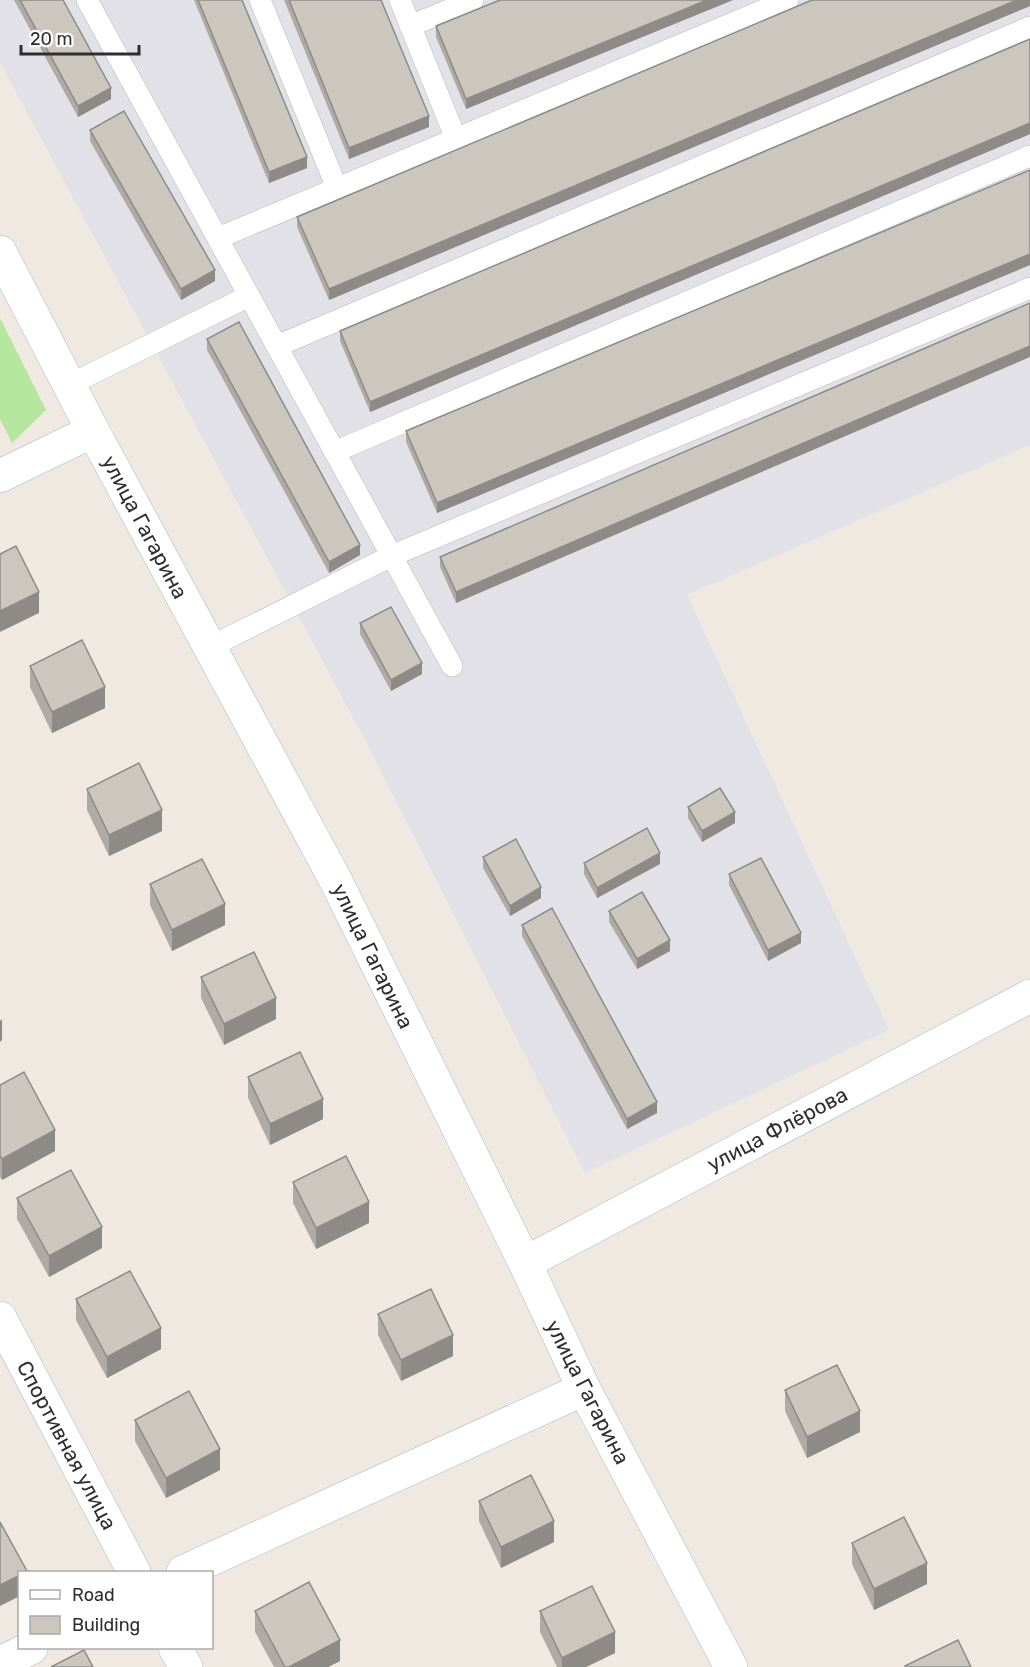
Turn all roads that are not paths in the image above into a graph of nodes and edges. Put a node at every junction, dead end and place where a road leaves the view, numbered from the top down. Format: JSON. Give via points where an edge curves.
{"nodes":[{"id":1,"x":87,"y":0,"type":"edge"},
{"id":2,"x":260,"y":0,"type":"edge"},
{"id":3,"x":400,"y":0,"type":"edge"},
{"id":4,"x":472,"y":0,"type":"edge"},
{"id":5,"x":788,"y":0,"type":"edge"},
{"id":6,"x":410,"y":26,"type":"junction"},
{"id":7,"x":1030,"y":27,"type":"edge"},
{"id":8,"x":456,"y":139,"type":"junction"},
{"id":9,"x":1030,"y":156,"type":"edge"},
{"id":10,"x":337,"y":188,"type":"junction"},
{"id":11,"x":218,"y":238,"type":"junction"},
{"id":12,"x":0,"y":252,"type":"edge"},
{"id":13,"x":1030,"y":288,"type":"edge"},
{"id":14,"x":249,"y":296,"type":"junction"},
{"id":15,"x":277,"y":346,"type":"junction"},
{"id":16,"x":69,"y":385,"type":"junction"},
{"id":17,"x":93,"y":431,"type":"junction"},
{"id":18,"x":334,"y":452,"type":"junction"},
{"id":19,"x":0,"y":476,"type":"edge"},
{"id":20,"x":391,"y":556,"type":"junction"},
{"id":21,"x":210,"y":647,"type":"junction"},
{"id":22,"x":452,"y":666,"type":"dead end"},
{"id":23,"x":1030,"y":996,"type":"edge"},
{"id":24,"x":525,"y":1263,"type":"junction"},
{"id":25,"x":0,"y":1318,"type":"edge"},
{"id":26,"x":584,"y":1389,"type":"junction"},
{"id":27,"x":133,"y":1571,"type":"edge"},
{"id":28,"x":185,"y":1571,"type":"edge"},
{"id":29,"x":27,"y":1649,"type":"edge"},
{"id":30,"x":176,"y":1649,"type":"edge"},
{"id":31,"x":0,"y":1663,"type":"edge"},
{"id":32,"x":186,"y":1667,"type":"edge"},
{"id":33,"x":731,"y":1667,"type":"edge"}],
"edges":[{"from":1,"to":11,"type":"lane"},
{"from":2,"to":10,"type":"lane"},
{"from":3,"to":6,"type":"lane"},
{"from":4,"to":6,"type":"lane"},
{"from":5,"to":8,"type":"lane"},
{"from":6,"to":8,"type":"lane"},
{"from":7,"to":15,"type":"lane"},
{"from":8,"to":10,"type":"lane"},
{"from":9,"to":18,"type":"lane"},
{"from":10,"to":11,"type":"lane"},
{"from":11,"to":14,"type":"lane"},
{"from":12,"to":16,"type":"street","name":"улица Гагарина"},
{"from":13,"to":20,"type":"lane"},
{"from":14,"to":15,"type":"lane"},
{"from":14,"to":16,"type":"lane"},
{"from":15,"to":18,"type":"lane"},
{"from":16,"to":17,"type":"street","name":"улица Гагарина"},
{"from":17,"to":19,"type":"street"},
{"from":17,"to":21,"type":"street","name":"улица Гагарина"},
{"from":18,"to":20,"type":"lane"},
{"from":20,"to":21,"type":"lane"},
{"from":20,"to":22,"type":"lane"},
{"from":21,"to":24,"type":"street","name":"улица Гагарина","via":[[336,881]]},
{"from":23,"to":24,"type":"street","name":"улица Флёрова"},
{"from":24,"to":26,"type":"street","name":"улица Гагарина"},
{"from":25,"to":27,"type":"street","name":"Спортивная улица"},
{"from":26,"to":28,"type":"street"},
{"from":26,"to":33,"type":"street","name":"улица Гагарина"},
{"from":29,"to":31,"type":"street"},
{"from":30,"to":32,"type":"street"}]}
